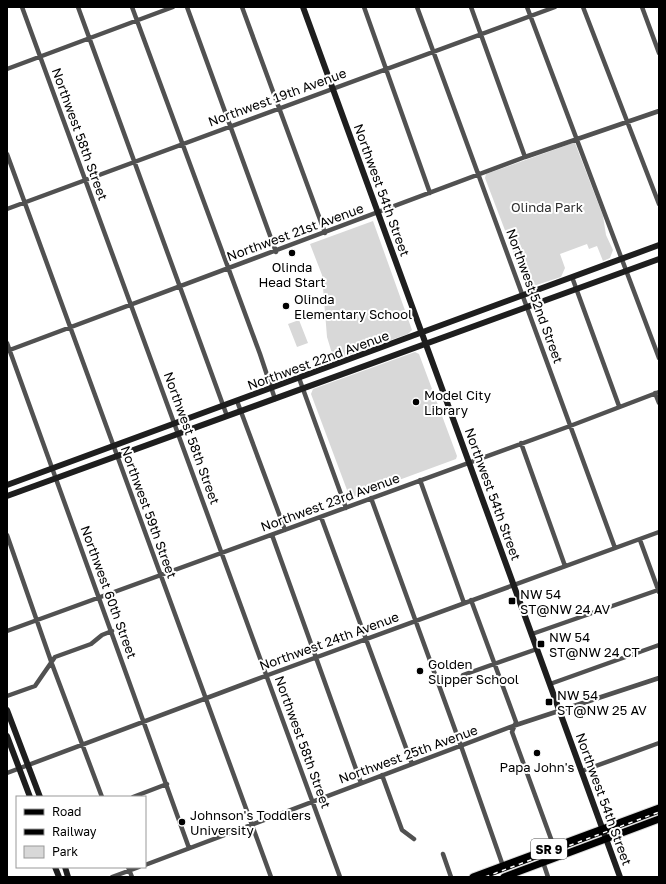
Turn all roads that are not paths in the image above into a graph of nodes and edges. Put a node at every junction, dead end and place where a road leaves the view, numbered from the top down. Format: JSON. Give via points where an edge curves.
{"nodes":[{"id":1,"x":22,"y":7,"type":"edge"},
{"id":2,"x":78,"y":7,"type":"edge"},
{"id":3,"x":132,"y":7,"type":"edge"},
{"id":4,"x":173,"y":7,"type":"edge"},
{"id":5,"x":187,"y":7,"type":"edge"},
{"id":6,"x":242,"y":7,"type":"edge"},
{"id":7,"x":303,"y":7,"type":"edge"},
{"id":8,"x":364,"y":7,"type":"edge"},
{"id":9,"x":417,"y":7,"type":"edge"},
{"id":10,"x":471,"y":7,"type":"edge"},
{"id":11,"x":527,"y":7,"type":"edge"},
{"id":12,"x":555,"y":7,"type":"edge"},
{"id":13,"x":583,"y":7,"type":"edge"},
{"id":14,"x":642,"y":7,"type":"edge"},
{"id":15,"x":530,"y":16,"type":"junction"},
{"id":16,"x":137,"y":20,"type":"junction"},
{"id":17,"x":481,"y":34,"type":"junction"},
{"id":18,"x":90,"y":39,"type":"junction"},
{"id":19,"x":433,"y":52,"type":"junction"},
{"id":20,"x":659,"y":53,"type":"edge"},
{"id":21,"x":40,"y":57,"type":"junction"},
{"id":22,"x":7,"y":69,"type":"edge"},
{"id":23,"x":386,"y":69,"type":"junction"},
{"id":24,"x":333,"y":88,"type":"junction"},
{"id":25,"x":279,"y":109,"type":"junction"},
{"id":26,"x":659,"y":111,"type":"edge"},
{"id":27,"x":627,"y":123,"type":"junction"},
{"id":28,"x":230,"y":126,"type":"junction"},
{"id":29,"x":577,"y":140,"type":"junction"},
{"id":30,"x":182,"y":144,"type":"junction"},
{"id":31,"x":7,"y":154,"type":"edge"},
{"id":32,"x":526,"y":157,"type":"junction"},
{"id":33,"x":134,"y":162,"type":"junction"},
{"id":34,"x":479,"y":175,"type":"junction"},
{"id":35,"x":86,"y":180,"type":"junction"},
{"id":36,"x":430,"y":193,"type":"junction"},
{"id":37,"x":25,"y":202,"type":"junction"},
{"id":38,"x":659,"y":204,"type":"edge"},
{"id":39,"x":7,"y":209,"type":"edge"},
{"id":40,"x":379,"y":212,"type":"junction"},
{"id":41,"x":325,"y":233,"type":"junction"},
{"id":42,"x":659,"y":246,"type":"edge"},
{"id":43,"x":276,"y":252,"type":"junction"},
{"id":44,"x":623,"y":259,"type":"junction"},
{"id":45,"x":659,"y":259,"type":"edge"},
{"id":46,"x":228,"y":269,"type":"junction"},
{"id":47,"x":627,"y":271,"type":"junction"},
{"id":48,"x":572,"y":277,"type":"junction"},
{"id":49,"x":180,"y":287,"type":"junction"},
{"id":50,"x":577,"y":289,"type":"junction"},
{"id":51,"x":523,"y":295,"type":"junction"},
{"id":52,"x":131,"y":304,"type":"junction"},
{"id":53,"x":527,"y":307,"type":"junction"},
{"id":54,"x":70,"y":327,"type":"junction"},
{"id":55,"x":422,"y":333,"type":"junction"},
{"id":56,"x":7,"y":343,"type":"edge"},
{"id":57,"x":426,"y":343,"type":"junction"},
{"id":58,"x":8,"y":350,"type":"edge"},
{"id":59,"x":659,"y":358,"type":"edge"},
{"id":60,"x":299,"y":378,"type":"junction"},
{"id":61,"x":303,"y":388,"type":"junction"},
{"id":62,"x":271,"y":389,"type":"junction"},
{"id":63,"x":657,"y":392,"type":"edge"},
{"id":64,"x":275,"y":398,"type":"junction"},
{"id":65,"x":237,"y":401,"type":"junction"},
{"id":66,"x":659,"y":403,"type":"edge"},
{"id":67,"x":223,"y":406,"type":"junction"},
{"id":68,"x":619,"y":406,"type":"junction"},
{"id":69,"x":241,"y":411,"type":"junction"},
{"id":70,"x":227,"y":416,"type":"junction"},
{"id":71,"x":175,"y":424,"type":"junction"},
{"id":72,"x":570,"y":426,"type":"junction"},
{"id":73,"x":179,"y":434,"type":"junction"},
{"id":74,"x":521,"y":443,"type":"junction"},
{"id":75,"x":114,"y":446,"type":"junction"},
{"id":76,"x":118,"y":456,"type":"junction"},
{"id":77,"x":470,"y":462,"type":"junction"},
{"id":78,"x":52,"y":469,"type":"junction"},
{"id":79,"x":55,"y":478,"type":"junction"},
{"id":80,"x":420,"y":480,"type":"junction"},
{"id":81,"x":7,"y":485,"type":"edge"},
{"id":82,"x":7,"y":496,"type":"edge"},
{"id":83,"x":371,"y":498,"type":"junction"},
{"id":84,"x":346,"y":508,"type":"junction"},
{"id":85,"x":322,"y":517,"type":"junction"},
{"id":86,"x":285,"y":530,"type":"junction"},
{"id":87,"x":659,"y":532,"type":"edge"},
{"id":88,"x":7,"y":535,"type":"edge"},
{"id":89,"x":272,"y":535,"type":"junction"},
{"id":90,"x":640,"y":540,"type":"junction"},
{"id":91,"x":615,"y":548,"type":"junction"},
{"id":92,"x":222,"y":554,"type":"junction"},
{"id":93,"x":565,"y":566,"type":"junction"},
{"id":94,"x":161,"y":575,"type":"junction"},
{"id":95,"x":514,"y":585,"type":"junction"},
{"id":96,"x":659,"y":591,"type":"edge"},
{"id":97,"x":100,"y":597,"type":"junction"},
{"id":98,"x":472,"y":600,"type":"junction"},
{"id":99,"x":464,"y":603,"type":"junction"},
{"id":100,"x":36,"y":620,"type":"junction"},
{"id":101,"x":416,"y":621,"type":"junction"},
{"id":102,"x":7,"y":631,"type":"edge"},
{"id":103,"x":112,"y":631,"type":"junction"},
{"id":104,"x":532,"y":634,"type":"junction"},
{"id":105,"x":366,"y":639,"type":"junction"},
{"id":106,"x":659,"y":645,"type":"edge"},
{"id":107,"x":537,"y":649,"type":"junction"},
{"id":108,"x":316,"y":658,"type":"junction"},
{"id":109,"x":52,"y":664,"type":"junction"},
{"id":110,"x":496,"y":664,"type":"junction"},
{"id":111,"x":268,"y":675,"type":"junction"},
{"id":112,"x":463,"y":675,"type":"dead end"},
{"id":113,"x":659,"y":678,"type":"edge"},
{"id":114,"x":550,"y":684,"type":"junction"},
{"id":115,"x":7,"y":696,"type":"edge"},
{"id":116,"x":205,"y":699,"type":"junction"},
{"id":117,"x":7,"y":710,"type":"edge"},
{"id":118,"x":560,"y":711,"type":"junction"},
{"id":119,"x":145,"y":721,"type":"junction"},
{"id":120,"x":513,"y":726,"type":"junction"},
{"id":121,"x":7,"y":736,"type":"edge"},
{"id":122,"x":659,"y":743,"type":"edge"},
{"id":123,"x":83,"y":745,"type":"junction"},
{"id":124,"x":461,"y":746,"type":"junction"},
{"id":125,"x":412,"y":764,"type":"junction"},
{"id":126,"x":28,"y":765,"type":"junction"},
{"id":127,"x":20,"y":768,"type":"junction"},
{"id":128,"x":582,"y":771,"type":"junction"},
{"id":129,"x":7,"y":773,"type":"edge"},
{"id":130,"x":382,"y":775,"type":"junction"},
{"id":131,"x":361,"y":783,"type":"junction"},
{"id":132,"x":167,"y":784,"type":"junction"},
{"id":133,"x":30,"y":796,"type":"edge"},
{"id":134,"x":40,"y":796,"type":"edge"},
{"id":135,"x":102,"y":796,"type":"edge"},
{"id":136,"x":136,"y":796,"type":"edge"},
{"id":137,"x":312,"y":801,"type":"junction"},
{"id":138,"x":659,"y":808,"type":"edge"},
{"id":139,"x":659,"y":819,"type":"edge"},
{"id":140,"x":252,"y":825,"type":"junction"},
{"id":141,"x":603,"y":829,"type":"junction"},
{"id":142,"x":606,"y":838,"type":"junction"},
{"id":143,"x":414,"y":839,"type":"dead end"},
{"id":144,"x":554,"y":847,"type":"junction"},
{"id":145,"x":189,"y":848,"type":"junction"},
{"id":146,"x":444,"y":854,"type":"dead end"},
{"id":147,"x":543,"y":862,"type":"junction"},
{"id":148,"x":146,"y":865,"type":"edge"},
{"id":149,"x":503,"y":866,"type":"junction"},
{"id":150,"x":129,"y":869,"type":"edge"},
{"id":151,"x":478,"y":876,"type":"edge"},
{"id":152,"x":112,"y":877,"type":"edge"},
{"id":153,"x":132,"y":877,"type":"edge"},
{"id":154,"x":271,"y":877,"type":"edge"},
{"id":155,"x":340,"y":877,"type":"edge"},
{"id":156,"x":452,"y":877,"type":"edge"},
{"id":157,"x":504,"y":877,"type":"edge"},
{"id":158,"x":548,"y":877,"type":"edge"},
{"id":159,"x":620,"y":877,"type":"edge"}],
"edges":[{"from":1,"to":21,"type":"street","name":"Northwest 58th Street"},
{"from":2,"to":18,"type":"street"},
{"from":3,"to":16,"type":"street"},
{"from":4,"to":16,"type":"street"},
{"from":5,"to":28,"type":"street"},
{"from":6,"to":25,"type":"street"},
{"from":7,"to":24,"type":"main road","name":"Northwest 54th Street"},
{"from":8,"to":23,"type":"street"},
{"from":9,"to":19,"type":"street","name":"Northwest 52nd Street"},
{"from":10,"to":17,"type":"street"},
{"from":11,"to":15,"type":"street"},
{"from":12,"to":15,"type":"street","name":"Northwest 19th Avenue"},
{"from":13,"to":27,"type":"street"},
{"from":14,"to":20,"type":"street"},
{"from":15,"to":17,"type":"street","name":"Northwest 19th Avenue"},
{"from":15,"to":29,"type":"street"},
{"from":16,"to":18,"type":"street"},
{"from":16,"to":30,"type":"street"},
{"from":17,"to":19,"type":"street","name":"Northwest 19th Avenue"},
{"from":17,"to":32,"type":"street"},
{"from":18,"to":21,"type":"street"},
{"from":18,"to":33,"type":"street"},
{"from":19,"to":23,"type":"street","name":"Northwest 19th Avenue"},
{"from":19,"to":34,"type":"street","name":"Northwest 52nd Street"},
{"from":21,"to":22,"type":"street"},
{"from":21,"to":35,"type":"street","name":"Northwest 58th Street"},
{"from":23,"to":24,"type":"street","name":"Northwest 19th Avenue"},
{"from":23,"to":36,"type":"street"},
{"from":24,"to":25,"type":"street","name":"Northwest 19th Avenue"},
{"from":24,"to":40,"type":"main road","name":"Northwest 54th Street"},
{"from":25,"to":28,"type":"street","name":"Northwest 19th Avenue"},
{"from":25,"to":41,"type":"street"},
{"from":26,"to":27,"type":"street","name":"Northwest 21st Avenue"},
{"from":27,"to":29,"type":"street","name":"Northwest 21st Avenue"},
{"from":27,"to":38,"type":"street"},
{"from":28,"to":30,"type":"street","name":"Northwest 19th Avenue"},
{"from":28,"to":43,"type":"street"},
{"from":29,"to":32,"type":"street","name":"Northwest 21st Avenue"},
{"from":29,"to":44,"type":"street"},
{"from":30,"to":33,"type":"street","name":"Northwest 19th Avenue"},
{"from":30,"to":46,"type":"street"},
{"from":31,"to":37,"type":"street","name":"Northwest 59th Street"},
{"from":32,"to":34,"type":"street","name":"Northwest 21st Avenue"},
{"from":33,"to":35,"type":"street","name":"Northwest 19th Avenue"},
{"from":33,"to":49,"type":"street"},
{"from":34,"to":36,"type":"street","name":"Northwest 21st Avenue"},
{"from":34,"to":51,"type":"street","name":"Northwest 52nd Street"},
{"from":35,"to":37,"type":"street","name":"Northwest 19th Avenue"},
{"from":35,"to":52,"type":"street","name":"Northwest 58th Street"},
{"from":36,"to":40,"type":"street","name":"Northwest 21st Avenue"},
{"from":37,"to":39,"type":"street","name":"Northwest 19th Avenue"},
{"from":37,"to":54,"type":"street","name":"Northwest 59th Street"},
{"from":40,"to":41,"type":"street","name":"Northwest 21st Avenue"},
{"from":40,"to":55,"type":"main road","name":"Northwest 54th Street"},
{"from":41,"to":43,"type":"street","name":"Northwest 21st Avenue"},
{"from":42,"to":44,"type":"main road","name":"Northwest 22nd Avenue"},
{"from":43,"to":46,"type":"street","name":"Northwest 21st Avenue"},
{"from":44,"to":47,"type":"street"},
{"from":44,"to":48,"type":"main road","name":"Northwest 22nd Avenue"},
{"from":45,"to":47,"type":"main road","name":"Northwest 22nd Avenue"},
{"from":46,"to":49,"type":"street","name":"Northwest 21st Avenue"},
{"from":46,"to":62,"type":"street"},
{"from":47,"to":50,"type":"main road","name":"Northwest 22nd Avenue"},
{"from":47,"to":59,"type":"street"},
{"from":48,"to":50,"type":"street"},
{"from":48,"to":51,"type":"main road","name":"Northwest 22nd Avenue"},
{"from":49,"to":52,"type":"street","name":"Northwest 21st Avenue"},
{"from":49,"to":67,"type":"street"},
{"from":50,"to":53,"type":"main road","name":"Northwest 22nd Avenue"},
{"from":50,"to":68,"type":"street"},
{"from":51,"to":53,"type":"street","name":"Northwest 52nd Street"},
{"from":51,"to":55,"type":"main road","name":"Northwest 22nd Avenue"},
{"from":52,"to":54,"type":"street","name":"Northwest 21st Avenue"},
{"from":52,"to":71,"type":"street","name":"Northwest 58th Street"},
{"from":53,"to":57,"type":"main road","name":"Northwest 22nd Avenue"},
{"from":53,"to":72,"type":"street","name":"Northwest 52nd Street"},
{"from":54,"to":58,"type":"street","name":"Northwest 21st Avenue"},
{"from":54,"to":75,"type":"street","name":"Northwest 59th Street"},
{"from":55,"to":57,"type":"main road","name":"Northwest 54th Street"},
{"from":55,"to":60,"type":"main road","name":"Northwest 22nd Avenue"},
{"from":56,"to":58,"type":"street","name":"Northwest 60th Street"},
{"from":57,"to":61,"type":"main road","name":"Northwest 22nd Avenue"},
{"from":57,"to":77,"type":"main road","name":"Northwest 54th Street"},
{"from":58,"to":78,"type":"street","name":"Northwest 60th Street"},
{"from":60,"to":61,"type":"street"},
{"from":60,"to":62,"type":"main road","name":"Northwest 22nd Avenue"},
{"from":61,"to":64,"type":"main road","name":"Northwest 22nd Avenue"},
{"from":61,"to":84,"type":"street"},
{"from":62,"to":64,"type":"street"},
{"from":62,"to":65,"type":"main road","name":"Northwest 22nd Avenue"},
{"from":63,"to":66,"type":"street"},
{"from":63,"to":68,"type":"street","name":"Northwest 23rd Avenue"},
{"from":64,"to":69,"type":"main road","name":"Northwest 22nd Avenue"},
{"from":65,"to":67,"type":"main road","name":"Northwest 22nd Avenue"},
{"from":65,"to":69,"type":"street"},
{"from":67,"to":70,"type":"street"},
{"from":67,"to":71,"type":"main road","name":"Northwest 22nd Avenue"},
{"from":68,"to":72,"type":"street","name":"Northwest 23rd Avenue"},
{"from":69,"to":70,"type":"main road","name":"Northwest 22nd Avenue"},
{"from":69,"to":86,"type":"street"},
{"from":70,"to":73,"type":"main road","name":"Northwest 22nd Avenue"},
{"from":71,"to":73,"type":"street","name":"Northwest 58th Street"},
{"from":71,"to":75,"type":"main road","name":"Northwest 22nd Avenue"},
{"from":72,"to":74,"type":"street","name":"Northwest 23rd Avenue"},
{"from":72,"to":91,"type":"street","name":"Northwest 52nd Street"},
{"from":73,"to":76,"type":"main road","name":"Northwest 22nd Avenue"},
{"from":73,"to":92,"type":"street","name":"Northwest 58th Street"},
{"from":74,"to":77,"type":"street","name":"Northwest 23rd Avenue"},
{"from":74,"to":93,"type":"street"},
{"from":75,"to":76,"type":"street","name":"Northwest 59th Street"},
{"from":75,"to":78,"type":"main road","name":"Northwest 22nd Avenue"},
{"from":76,"to":79,"type":"main road","name":"Northwest 22nd Avenue"},
{"from":76,"to":94,"type":"street","name":"Northwest 59th Street"},
{"from":77,"to":80,"type":"street","name":"Northwest 23rd Avenue"},
{"from":77,"to":95,"type":"main road","name":"Northwest 54th Street"},
{"from":78,"to":79,"type":"street","name":"Northwest 60th Street"},
{"from":78,"to":81,"type":"main road","name":"Northwest 22nd Avenue"},
{"from":79,"to":82,"type":"main road","name":"Northwest 22nd Avenue"},
{"from":79,"to":97,"type":"street","name":"Northwest 60th Street"},
{"from":80,"to":83,"type":"street","name":"Northwest 23rd Avenue"},
{"from":80,"to":99,"type":"street"},
{"from":83,"to":84,"type":"street","name":"Northwest 23rd Avenue"},
{"from":83,"to":101,"type":"street"},
{"from":84,"to":85,"type":"street","name":"Northwest 23rd Avenue"},
{"from":85,"to":86,"type":"street","name":"Northwest 23rd Avenue"},
{"from":85,"to":105,"type":"street"},
{"from":86,"to":89,"type":"street","name":"Northwest 23rd Avenue"},
{"from":87,"to":90,"type":"street","name":"Northwest 24th Avenue"},
{"from":88,"to":100,"type":"street"},
{"from":89,"to":92,"type":"street","name":"Northwest 23rd Avenue"},
{"from":89,"to":108,"type":"street"},
{"from":90,"to":91,"type":"street","name":"Northwest 24th Avenue"},
{"from":90,"to":96,"type":"street"},
{"from":91,"to":93,"type":"street","name":"Northwest 24th Avenue"},
{"from":92,"to":94,"type":"street","name":"Northwest 23rd Avenue"},
{"from":92,"to":111,"type":"street","name":"Northwest 58th Street"},
{"from":93,"to":95,"type":"street","name":"Northwest 24th Avenue"},
{"from":94,"to":97,"type":"street","name":"Northwest 23rd Avenue"},
{"from":94,"to":116,"type":"street","name":"Northwest 59th Street"},
{"from":95,"to":98,"type":"street","name":"Northwest 24th Avenue"},
{"from":95,"to":104,"type":"main road","name":"Northwest 54th Street"},
{"from":96,"to":104,"type":"street"},
{"from":97,"to":100,"type":"street","name":"Northwest 23rd Avenue"},
{"from":97,"to":103,"type":"street","name":"Northwest 60th Street"},
{"from":98,"to":99,"type":"street","name":"Northwest 24th Avenue"},
{"from":98,"to":110,"type":"street"},
{"from":99,"to":101,"type":"street","name":"Northwest 24th Avenue"},
{"from":100,"to":102,"type":"street","name":"Northwest 23rd Avenue"},
{"from":100,"to":109,"type":"street"},
{"from":101,"to":105,"type":"street","name":"Northwest 24th Avenue"},
{"from":101,"to":124,"type":"street"},
{"from":103,"to":109,"type":"street","via":[[91,644],[55,658]]},
{"from":103,"to":119,"type":"street","name":"Northwest 60th Street"},
{"from":104,"to":107,"type":"main road","name":"Northwest 54th Street"},
{"from":105,"to":108,"type":"street","name":"Northwest 24th Avenue"},
{"from":105,"to":125,"type":"street"},
{"from":106,"to":114,"type":"street"},
{"from":107,"to":110,"type":"street"},
{"from":107,"to":114,"type":"main road","name":"Northwest 54th Street"},
{"from":108,"to":111,"type":"street","name":"Northwest 24th Avenue"},
{"from":108,"to":131,"type":"street"},
{"from":109,"to":115,"type":"street","via":[[35,686]]},
{"from":109,"to":123,"type":"street"},
{"from":110,"to":112,"type":"street"},
{"from":110,"to":120,"type":"street","via":[[516,722]]},
{"from":111,"to":116,"type":"street","name":"Northwest 24th Avenue"},
{"from":111,"to":137,"type":"street","name":"Northwest 58th Street"},
{"from":113,"to":118,"type":"street","name":"Northwest 25th Avenue"},
{"from":114,"to":118,"type":"main road","name":"Northwest 54th Street"},
{"from":116,"to":119,"type":"street","name":"Northwest 24th Avenue"},
{"from":116,"to":140,"type":"street","name":"Northwest 59th Street"},
{"from":117,"to":126,"type":"main road"},
{"from":118,"to":120,"type":"street","name":"Northwest 25th Avenue"},
{"from":118,"to":128,"type":"main road","name":"Northwest 54th Street"},
{"from":119,"to":123,"type":"street","name":"Northwest 24th Avenue"},
{"from":119,"to":132,"type":"street","name":"Northwest 60th Street"},
{"from":120,"to":124,"type":"street","name":"Northwest 25th Avenue"},
{"from":120,"to":144,"type":"street","via":[[512,732]]},
{"from":121,"to":127,"type":"main road"},
{"from":122,"to":128,"type":"street"},
{"from":123,"to":126,"type":"street","name":"Northwest 24th Avenue"},
{"from":123,"to":135,"type":"street"},
{"from":124,"to":125,"type":"street","name":"Northwest 25th Avenue"},
{"from":124,"to":149,"type":"street"},
{"from":125,"to":130,"type":"street","name":"Northwest 25th Avenue"},
{"from":126,"to":127,"type":"street","name":"Northwest 24th Avenue"},
{"from":126,"to":134,"type":"main road"},
{"from":127,"to":129,"type":"street","name":"Northwest 24th Avenue"},
{"from":127,"to":133,"type":"main road"},
{"from":128,"to":141,"type":"main road","name":"Northwest 54th Street"},
{"from":130,"to":131,"type":"street","name":"Northwest 25th Avenue"},
{"from":130,"to":143,"type":"street","via":[[402,830]]},
{"from":131,"to":137,"type":"street","name":"Northwest 25th Avenue"},
{"from":132,"to":136,"type":"street"},
{"from":132,"to":145,"type":"street","name":"Northwest 60th Street"},
{"from":137,"to":140,"type":"street","name":"Northwest 25th Avenue"},
{"from":137,"to":155,"type":"street","name":"Northwest 58th Street"},
{"from":138,"to":141,"type":"main road","number":"SR 9"},
{"from":139,"to":142,"type":"main road","number":"SR 9"},
{"from":140,"to":145,"type":"street","name":"Northwest 25th Avenue"},
{"from":140,"to":154,"type":"street","name":"Northwest 59th Street"},
{"from":141,"to":142,"type":"main road","name":"Northwest 54th Street"},
{"from":141,"to":144,"type":"main road","number":"SR 9"},
{"from":142,"to":147,"type":"main road","number":"SR 9"},
{"from":142,"to":159,"type":"main road","name":"Northwest 54th Street"},
{"from":144,"to":149,"type":"main road","number":"SR 9"},
{"from":145,"to":148,"type":"street","name":"Northwest 25th Avenue"},
{"from":146,"to":156,"type":"street"},
{"from":147,"to":157,"type":"main road","number":"SR 9"},
{"from":147,"to":158,"type":"street"},
{"from":149,"to":151,"type":"main road","number":"SR 9"},
{"from":150,"to":152,"type":"street"},
{"from":150,"to":153,"type":"street"}]}
